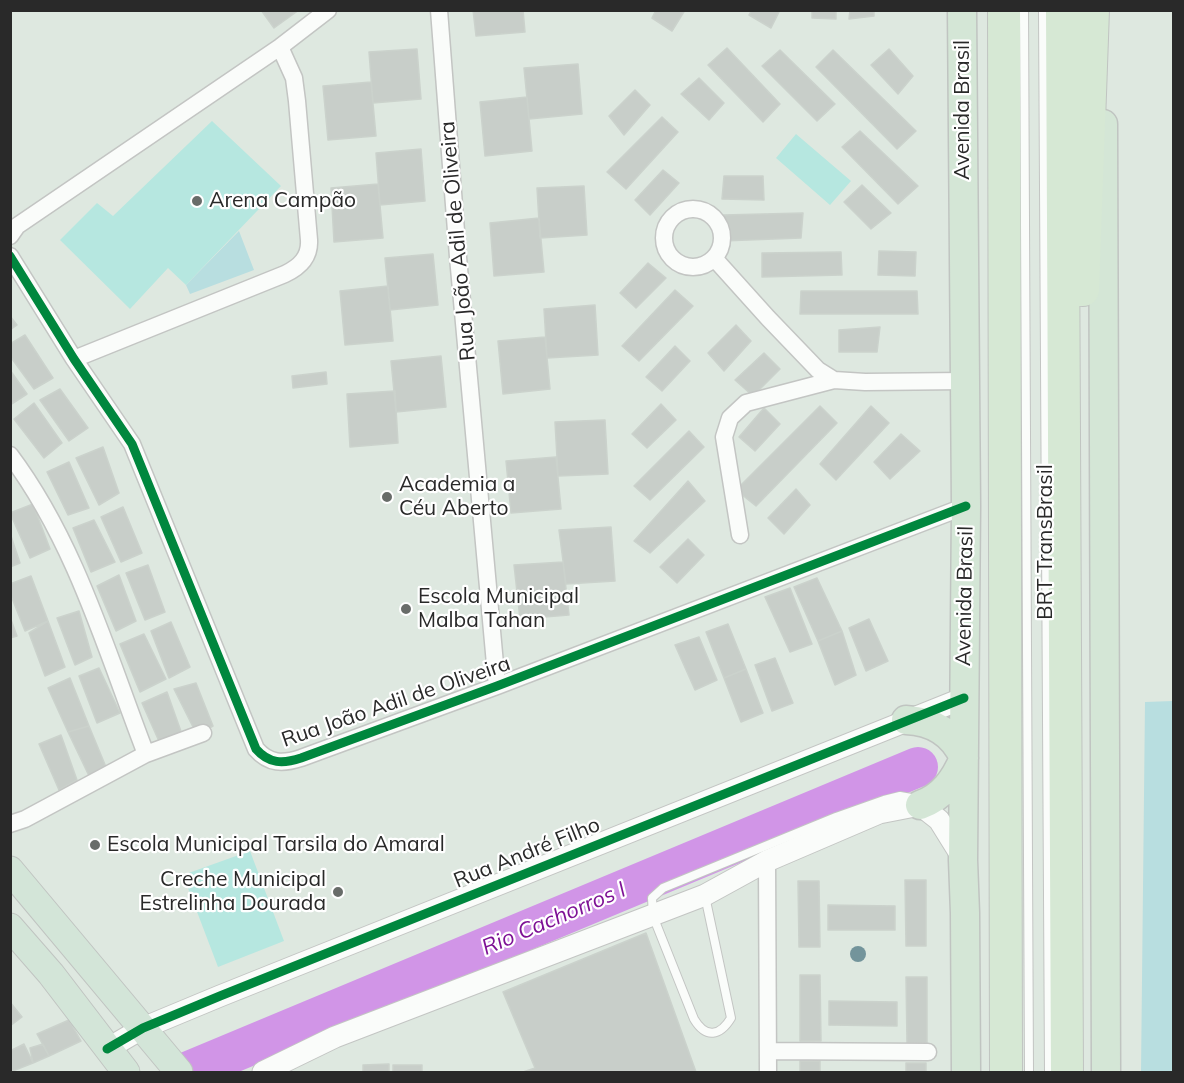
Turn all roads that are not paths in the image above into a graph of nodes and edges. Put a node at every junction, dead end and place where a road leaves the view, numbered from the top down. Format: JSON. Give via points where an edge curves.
{"nodes":[{"id":1,"x":328,"y":10,"type":"edge"},
{"id":2,"x":439,"y":10,"type":"edge"},
{"id":3,"x":962,"y":10,"type":"edge"},
{"id":4,"x":1004,"y":10,"type":"edge"},
{"id":5,"x":1024,"y":10,"type":"edge"},
{"id":6,"x":1043,"y":10,"type":"edge"},
{"id":7,"x":1062,"y":10,"type":"edge"},
{"id":8,"x":1093,"y":10,"type":"edge"},
{"id":9,"x":1103,"y":10,"type":"edge"},
{"id":10,"x":280,"y":46,"type":"junction"},
{"id":11,"x":10,"y":237,"type":"edge"},
{"id":12,"x":10,"y":256,"type":"edge"},
{"id":13,"x":714,"y":258,"type":"dead end"},
{"id":14,"x":74,"y":359,"type":"junction"},
{"id":15,"x":834,"y":380,"type":"junction"},
{"id":16,"x":965,"y":381,"type":"junction"},
{"id":17,"x":10,"y":455,"type":"edge"},
{"id":18,"x":966,"y":506,"type":"junction"},
{"id":19,"x":740,"y":535,"type":"dead end"},
{"id":20,"x":1064,"y":572,"type":"junction"},
{"id":21,"x":498,"y":686,"type":"junction"},
{"id":22,"x":964,"y":698,"type":"junction"},
{"id":23,"x":906,"y":720,"type":"junction"},
{"id":24,"x":203,"y":733,"type":"dead end"},
{"id":25,"x":146,"y":754,"type":"junction"},
{"id":26,"x":964,"y":758,"type":"junction"},
{"id":27,"x":926,"y":803,"type":"junction"},
{"id":28,"x":10,"y":824,"type":"edge"},
{"id":29,"x":963,"y":860,"type":"junction"},
{"id":30,"x":767,"y":861,"type":"junction"},
{"id":31,"x":10,"y":870,"type":"edge"},
{"id":32,"x":705,"y":895,"type":"junction"},
{"id":33,"x":653,"y":916,"type":"junction"},
{"id":34,"x":10,"y":927,"type":"edge"},
{"id":35,"x":143,"y":1028,"type":"junction"},
{"id":36,"x":107,"y":1049,"type":"junction"},
{"id":37,"x":768,"y":1051,"type":"junction"},
{"id":38,"x":928,"y":1052,"type":"dead end"},
{"id":39,"x":126,"y":1072,"type":"edge"},
{"id":40,"x":180,"y":1072,"type":"edge"},
{"id":41,"x":263,"y":1072,"type":"edge"},
{"id":42,"x":768,"y":1072,"type":"edge"},
{"id":43,"x":966,"y":1072,"type":"edge"},
{"id":44,"x":1006,"y":1072,"type":"edge"},
{"id":45,"x":1029,"y":1072,"type":"edge"},
{"id":46,"x":1049,"y":1072,"type":"edge"},
{"id":47,"x":1067,"y":1072,"type":"edge"},
{"id":48,"x":1106,"y":1072,"type":"edge"}],
"edges":[{"from":1,"to":10,"type":"street"},
{"from":2,"to":21,"type":"street","name":"Rua João Adil de Oliveira"},
{"from":3,"to":16,"type":"highway","name":"Avenida Brasil"},
{"from":4,"to":44,"type":"highway","name":"Avenida Brasil"},
{"from":5,"to":45,"type":"lane","name":"BRT TransBrasil"},
{"from":6,"to":46,"type":"lane","name":"BRT TransBrasil"},
{"from":7,"to":20,"type":"highway"},
{"from":8,"to":20,"type":"highway","via":[[1084,285]]},
{"from":9,"to":48,"type":"highway"},
{"from":10,"to":11,"type":"street","via":[[18,226]]},
{"from":10,"to":14,"type":"street","via":[[294,78],[297,101],[309,247],[306,257],[296,269]]},
{"from":12,"to":14,"type":"street","name":"Rua João Adil de Oliveira"},
{"from":13,"to":15,"type":"street","via":[[818,370]]},
{"from":14,"to":21,"type":"street","name":"Rua João Adil de Oliveira","via":[[132,444],[256,750],[262,756],[278,763],[290,762]]},
{"from":15,"to":16,"type":"street"},
{"from":15,"to":19,"type":"street","via":[[746,403],[730,418],[724,437]]},
{"from":16,"to":18,"type":"highway","name":"Avenida Brasil"},
{"from":17,"to":25,"type":"street","via":[[28,479],[76,571]]},
{"from":18,"to":21,"type":"street","name":"Rua João Adil de Oliveira"},
{"from":18,"to":22,"type":"highway","name":"Avenida Brasil"},
{"from":20,"to":47,"type":"highway"},
{"from":22,"to":23,"type":"street","name":"Rua André Filho"},
{"from":22,"to":26,"type":"highway","name":"Avenida Brasil"},
{"from":23,"to":26,"type":"highway","via":[[919,720],[943,731],[959,746]]},
{"from":23,"to":35,"type":"street","name":"Rua André Filho"},
{"from":24,"to":25,"type":"street"},
{"from":25,"to":28,"type":"street"},
{"from":26,"to":27,"type":"highway","via":[[950,784]]},
{"from":26,"to":29,"type":"highway","name":"Avenida Brasil"},
{"from":27,"to":29,"type":"street"},
{"from":27,"to":30,"type":"street","via":[[879,813]]},
{"from":27,"to":33,"type":"lane","via":[[900,796],[884,800],[710,868],[657,893],[652,898]]},
{"from":29,"to":43,"type":"highway","name":"Avenida Brasil"},
{"from":30,"to":32,"type":"street"},
{"from":30,"to":37,"type":"street"},
{"from":31,"to":35,"type":"main road"},
{"from":32,"to":33,"type":"street"},
{"from":32,"to":33,"type":"lane","via":[[730,1006],[725,1028],[717,1032],[699,1028],[694,1019]]},
{"from":33,"to":41,"type":"street","via":[[335,1038]]},
{"from":34,"to":36,"type":"main road"},
{"from":35,"to":36,"type":"street","name":"Rua André Filho"},
{"from":35,"to":40,"type":"main road"},
{"from":36,"to":39,"type":"main road"},
{"from":37,"to":38,"type":"street"},
{"from":37,"to":42,"type":"street"}]}
